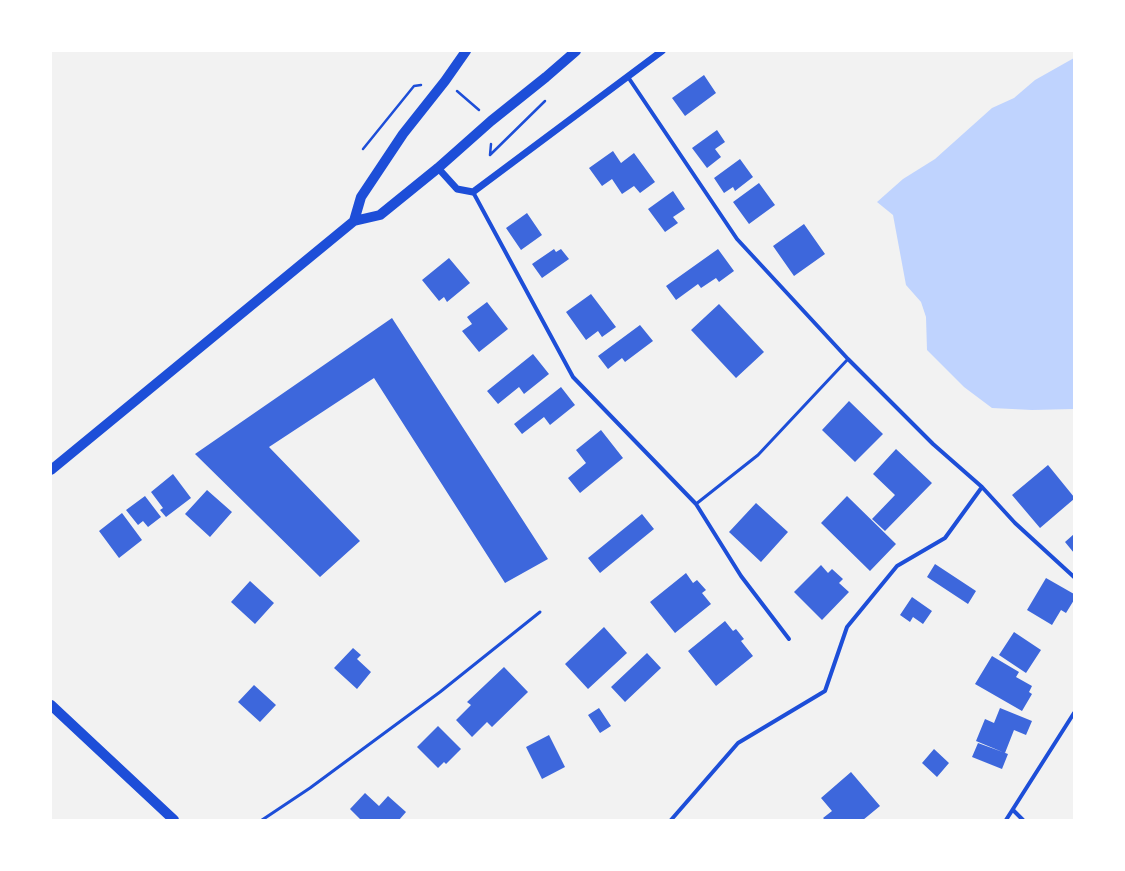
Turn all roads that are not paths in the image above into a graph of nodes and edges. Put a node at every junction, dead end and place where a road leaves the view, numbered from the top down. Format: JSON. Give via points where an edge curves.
{"nodes":[{"id":1,"x":466,"y":51,"type":"edge"},
{"id":2,"x":576,"y":51,"type":"edge"},
{"id":3,"x":662,"y":51,"type":"edge"},
{"id":4,"x":628,"y":77,"type":"junction"},
{"id":5,"x":438,"y":168,"type":"junction"},
{"id":6,"x":473,"y":192,"type":"junction"},
{"id":7,"x":354,"y":221,"type":"junction"},
{"id":8,"x":848,"y":358,"type":"junction"},
{"id":9,"x":51,"y":470,"type":"edge"},
{"id":10,"x":982,"y":487,"type":"junction"},
{"id":11,"x":696,"y":504,"type":"junction"},
{"id":12,"x":1074,"y":577,"type":"edge"},
{"id":13,"x":540,"y":612,"type":"dead end"},
{"id":14,"x":789,"y":639,"type":"dead end"},
{"id":15,"x":51,"y":705,"type":"edge"},
{"id":16,"x":1074,"y":713,"type":"edge"},
{"id":17,"x":1013,"y":810,"type":"junction"},
{"id":18,"x":174,"y":820,"type":"edge"},
{"id":19,"x":262,"y":820,"type":"edge"},
{"id":20,"x":671,"y":820,"type":"edge"},
{"id":21,"x":1006,"y":820,"type":"edge"},
{"id":22,"x":1022,"y":820,"type":"edge"}],
"edges":[{"from":1,"to":7,"type":"main road","via":[[403,134],[361,197]]},
{"from":2,"to":5,"type":"main road"},
{"from":3,"to":4,"type":"street"},
{"from":4,"to":6,"type":"street"},
{"from":4,"to":8,"type":"street","via":[[737,239]]},
{"from":5,"to":6,"type":"street","via":[[457,189]]},
{"from":5,"to":7,"type":"main road","via":[[380,215]]},
{"from":6,"to":11,"type":"street","via":[[573,377]]},
{"from":7,"to":9,"type":"main road"},
{"from":8,"to":10,"type":"street","via":[[933,444]]},
{"from":8,"to":11,"type":"lane","via":[[758,455]]},
{"from":10,"to":12,"type":"street","via":[[1015,523]]},
{"from":10,"to":20,"type":"street","via":[[945,538],[897,566],[847,627],[825,691],[738,743]]},
{"from":11,"to":14,"type":"street","via":[[741,576]]},
{"from":13,"to":19,"type":"lane","via":[[440,692],[310,788]]},
{"from":15,"to":18,"type":"main road"},
{"from":16,"to":17,"type":"street"},
{"from":17,"to":21,"type":"street"},
{"from":17,"to":22,"type":"street"}]}
